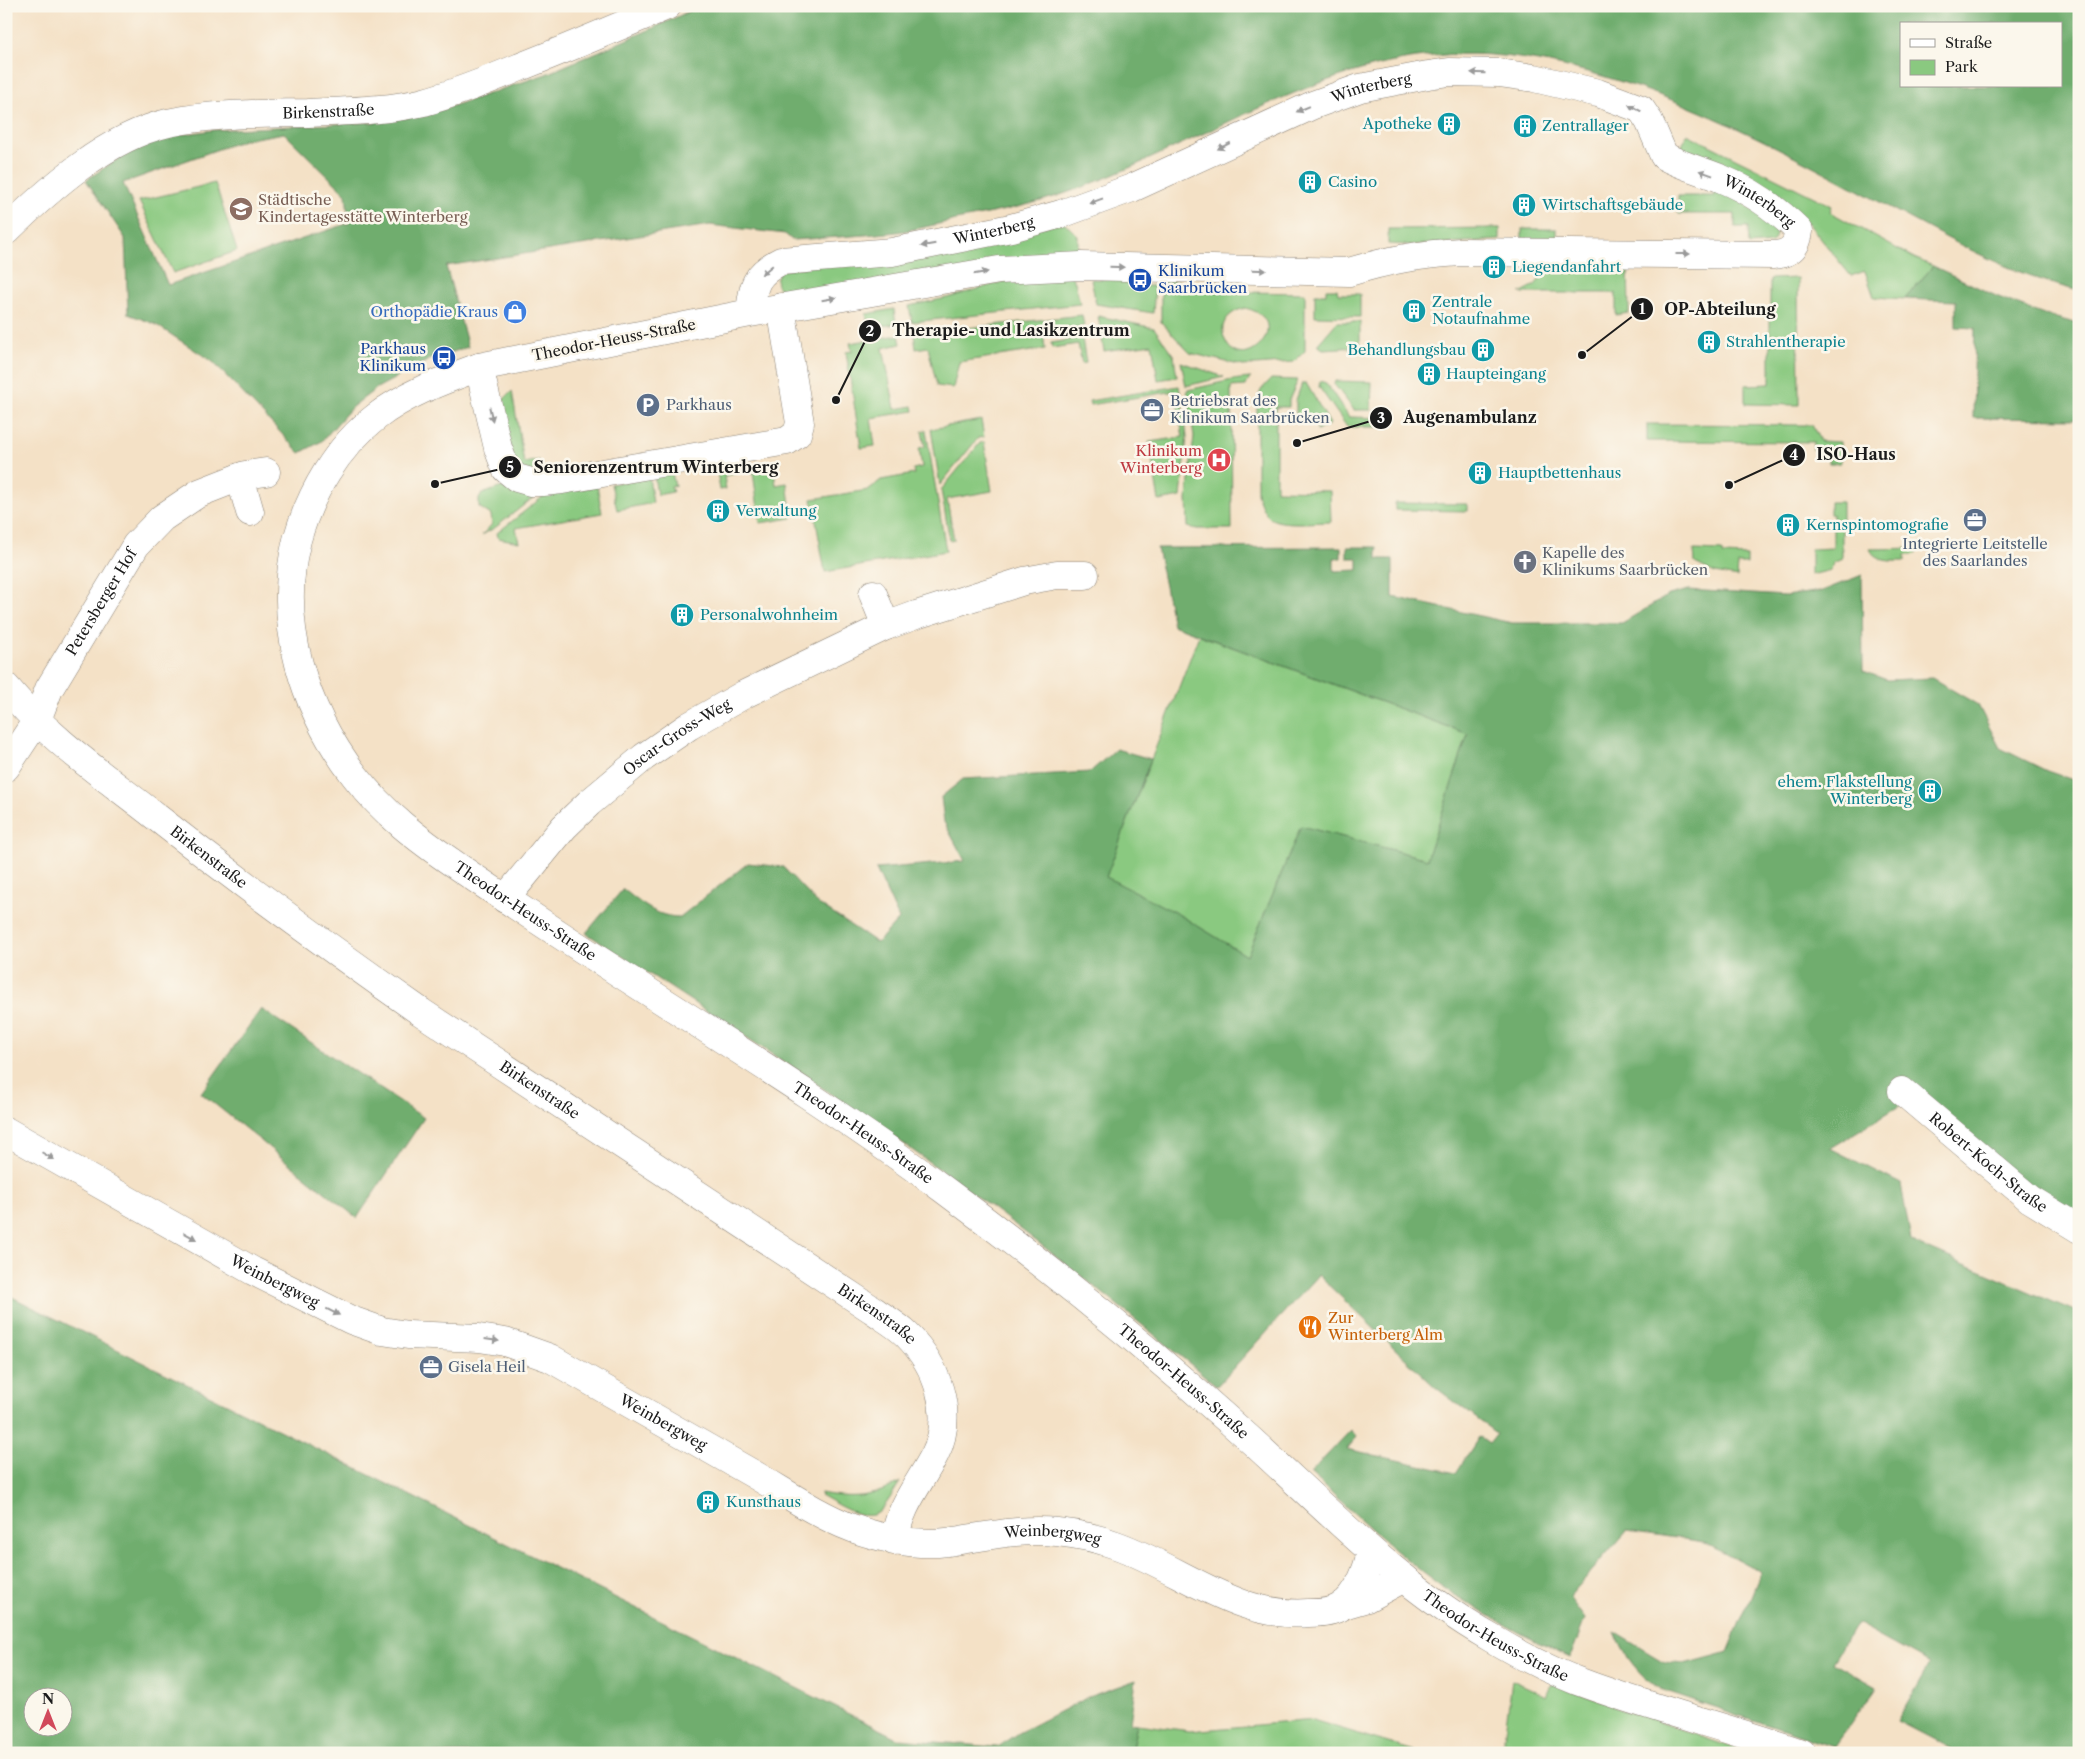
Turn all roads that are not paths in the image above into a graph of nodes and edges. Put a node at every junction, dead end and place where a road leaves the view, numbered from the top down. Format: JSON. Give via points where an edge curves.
{"nodes":[{"id":1,"x":667,"y":6,"type":"edge"},
{"id":2,"x":6,"y":231,"type":"edge"},
{"id":3,"x":781,"y":308,"type":"junction"},
{"id":4,"x":750,"y":313,"type":"junction"},
{"id":5,"x":478,"y":367,"type":"junction"},
{"id":6,"x":250,"y":512,"type":"dead end"},
{"id":7,"x":1086,"y":575,"type":"dead end"},
{"id":8,"x":873,"y":594,"type":"dead end"},
{"id":9,"x":886,"y":626,"type":"junction"},
{"id":10,"x":6,"y":687,"type":"edge"},
{"id":11,"x":37,"y":720,"type":"junction"},
{"id":12,"x":6,"y":767,"type":"edge"},
{"id":13,"x":505,"y":898,"type":"junction"},
{"id":14,"x":1902,"y":1091,"type":"dead end"},
{"id":15,"x":6,"y":1131,"type":"edge"},
{"id":16,"x":2079,"y":1229,"type":"edge"},
{"id":17,"x":894,"y":1541,"type":"junction"},
{"id":18,"x":1371,"y":1552,"type":"junction"},
{"id":19,"x":1404,"y":1578,"type":"junction"},
{"id":20,"x":1343,"y":1605,"type":"junction"},
{"id":21,"x":1801,"y":1753,"type":"edge"}],
"edges":[{"from":1,"to":2,"type":"street","name":"Birkenstraße","via":[[488,80],[423,102],[377,110],[211,116],[150,129],[126,139],[79,167]]},
{"from":3,"to":4,"type":"street","name":"Winterberg"},
{"from":3,"to":4,"type":"street","name":"Winterberg","one_way":true,"via":[[1027,267],[1350,272],[1387,260],[1438,253],[1783,254],[1798,243],[1799,232],[1778,211],[1750,194],[1723,179],[1664,156],[1641,109],[1582,89],[1534,78],[1450,72],[1360,88],[1314,105],[1132,188],[1052,216],[994,232],[892,252],[781,261],[766,268],[758,277]]},
{"from":5,"to":3,"type":"street","one_way":true,"via":[[506,469],[524,480],[562,480],[787,441],[797,434],[800,423]]},
{"from":4,"to":5,"type":"street","name":"Theodor-Heuss-Straße"},
{"from":5,"to":13,"type":"street","name":"Theodor-Heuss-Straße","via":[[396,404],[376,416],[348,443],[323,477],[302,523],[290,575],[290,602],[293,636],[308,694],[352,774],[389,815],[415,837]]},
{"from":6,"to":11,"type":"street","name":"Petersberger Hof","via":[[253,474],[199,493],[162,518],[136,545],[49,689]]},
{"from":7,"to":9,"type":"street","name":"Oscar-Gross-Weg","via":[[1057,575],[1024,581]]},
{"from":8,"to":9,"type":"street"},
{"from":9,"to":13,"type":"street","name":"Oscar-Gross-Weg","via":[[745,694],[688,726],[644,757],[564,827]]},
{"from":10,"to":11,"type":"street","name":"Birkenstraße"},
{"from":11,"to":12,"type":"street","name":"Petersberger Hof"},
{"from":11,"to":17,"type":"street","name":"Birkenstraße","via":[[218,865],[363,972],[906,1334],[933,1370],[944,1412],[936,1453],[906,1501]]},
{"from":13,"to":18,"type":"street","name":"Theodor-Heuss-Straße","via":[[822,1105],[946,1192],[1078,1293],[1183,1381]]},
{"from":14,"to":16,"type":"street","name":"Robert-Koch-Straße","via":[[2030,1199]]},
{"from":15,"to":17,"type":"street","name":"Weinbergweg","one_way":true,"via":[[253,1271],[351,1320],[382,1331],[408,1335],[505,1342],[550,1358],[833,1519]]},
{"from":17,"to":20,"type":"street","name":"Weinbergweg","via":[[938,1542],[1005,1532],[1064,1533],[1117,1545],[1235,1602],[1264,1610],[1294,1614],[1321,1612]]},
{"from":18,"to":19,"type":"street","name":"Theodor-Heuss-Straße"},
{"from":18,"to":20,"type":"street","via":[[1365,1575]]},
{"from":19,"to":20,"type":"street","name":"Weinbergweg","via":[[1367,1598]]},
{"from":19,"to":21,"type":"street","name":"Theodor-Heuss-Straße","via":[[1495,1640],[1590,1686]]}]}
